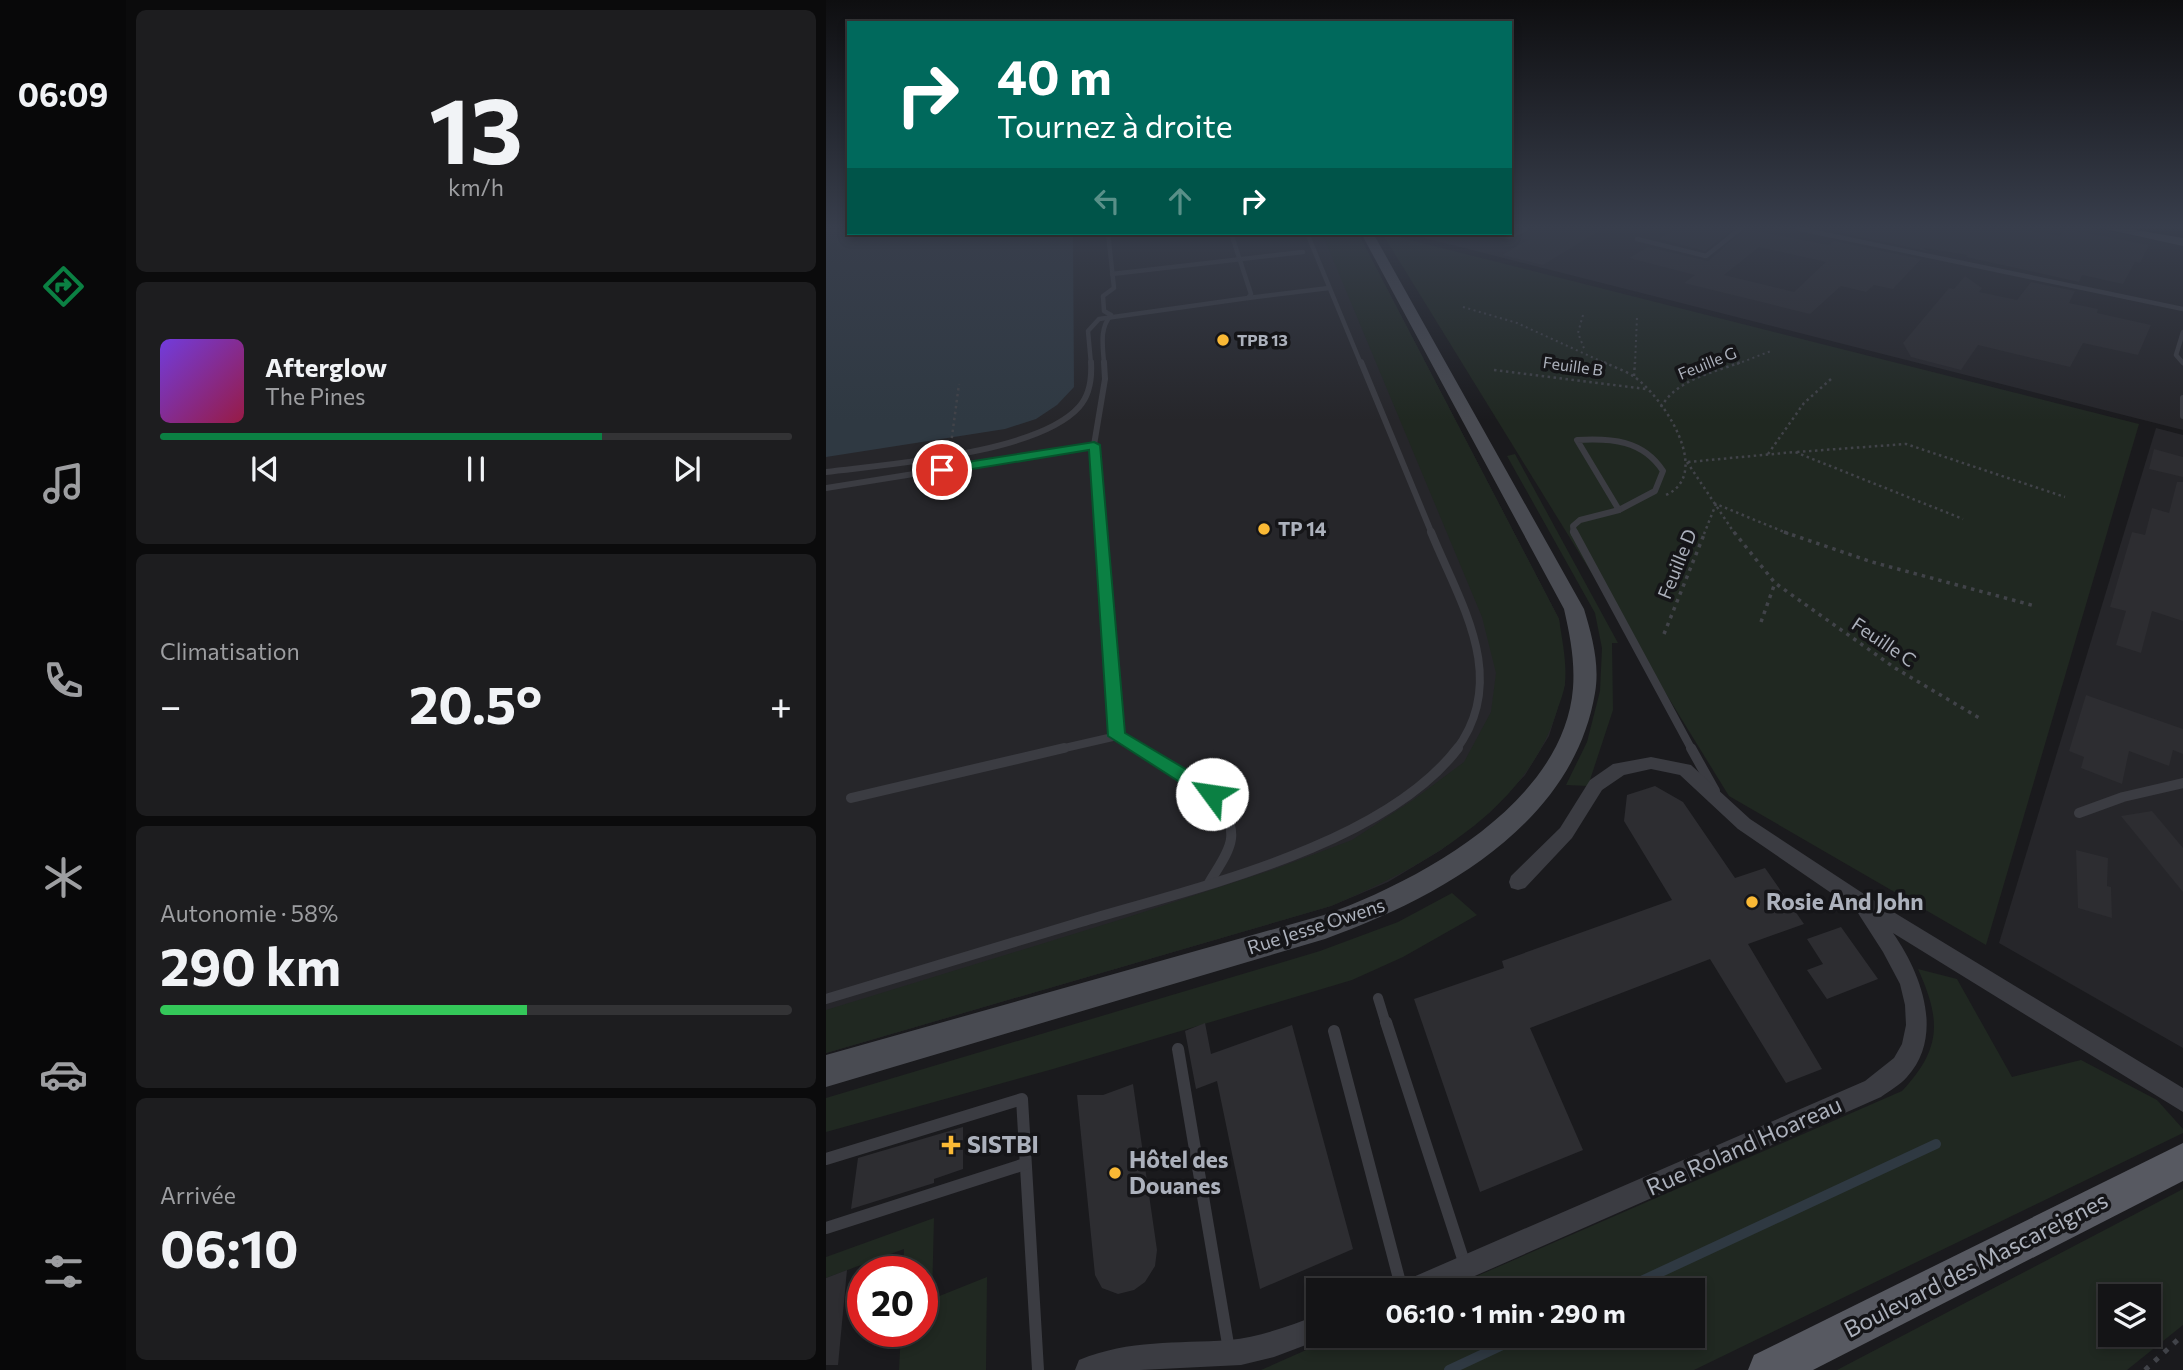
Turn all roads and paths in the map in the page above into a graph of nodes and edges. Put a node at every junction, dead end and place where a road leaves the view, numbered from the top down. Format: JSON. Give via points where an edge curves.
{"nodes":[{"id":1,"x":1108,"y":293,"type":"edge"},
{"id":2,"x":1251,"y":293,"type":"edge"},
{"id":3,"x":1289,"y":293,"type":"edge"},
{"id":4,"x":1331,"y":293,"type":"edge"},
{"id":5,"x":1400,"y":293,"type":"edge"},
{"id":6,"x":2106,"y":293,"type":"edge"},
{"id":7,"x":1248,"y":298,"type":"junction"},
{"id":8,"x":1464,"y":307,"type":"dead end"},
{"id":9,"x":2183,"y":309,"type":"edge"},
{"id":10,"x":1111,"y":315,"type":"junction"},
{"id":11,"x":1583,"y":315,"type":"dead end"},
{"id":12,"x":1637,"y":317,"type":"dead end"},
{"id":13,"x":2183,"y":332,"type":"edge"},
{"id":14,"x":1771,"y":351,"type":"dead end"},
{"id":15,"x":1586,"y":353,"type":"junction"},
{"id":16,"x":2183,"y":363,"type":"edge"},
{"id":17,"x":1494,"y":370,"type":"dead end"},
{"id":18,"x":1634,"y":376,"type":"junction"},
{"id":19,"x":1831,"y":379,"type":"dead end"},
{"id":20,"x":959,"y":384,"type":"dead end"},
{"id":21,"x":1648,"y":389,"type":"junction"},
{"id":22,"x":2183,"y":398,"type":"edge"},
{"id":23,"x":1661,"y":407,"type":"junction"},
{"id":24,"x":2183,"y":416,"type":"edge"},
{"id":25,"x":953,"y":429,"type":"dead end"},
{"id":26,"x":1094,"y":445,"type":"junction"},
{"id":27,"x":1795,"y":452,"type":"junction"},
{"id":28,"x":1768,"y":454,"type":"junction"},
{"id":29,"x":1686,"y":462,"type":"junction"},
{"id":30,"x":826,"y":472,"type":"edge"},
{"id":31,"x":826,"y":488,"type":"edge"},
{"id":32,"x":2065,"y":497,"type":"dead end"},
{"id":33,"x":1640,"y":501,"type":"junction"},
{"id":34,"x":1716,"y":504,"type":"junction"},
{"id":35,"x":1619,"y":510,"type":"junction"},
{"id":36,"x":1963,"y":519,"type":"dead end"},
{"id":37,"x":1775,"y":583,"type":"junction"},
{"id":38,"x":2035,"y":606,"type":"dead end"},
{"id":39,"x":1761,"y":622,"type":"dead end"},
{"id":40,"x":1664,"y":634,"type":"dead end"},
{"id":41,"x":1981,"y":719,"type":"dead end"},
{"id":42,"x":1117,"y":736,"type":"junction"},
{"id":43,"x":2183,"y":783,"type":"edge"},
{"id":44,"x":851,"y":798,"type":"dead end"},
{"id":45,"x":1720,"y":800,"type":"junction"},
{"id":46,"x":2079,"y":813,"type":"dead end"},
{"id":47,"x":1518,"y":882,"type":"dead end"},
{"id":48,"x":1209,"y":883,"type":"junction"},
{"id":49,"x":1860,"y":902,"type":"junction"},
{"id":50,"x":1378,"y":998,"type":"dead end"},
{"id":51,"x":826,"y":999,"type":"edge"},
{"id":52,"x":1334,"y":1031,"type":"dead end"},
{"id":53,"x":1178,"y":1049,"type":"dead end"},
{"id":54,"x":826,"y":1071,"type":"edge"},
{"id":55,"x":2183,"y":1101,"type":"edge"},
{"id":56,"x":826,"y":1159,"type":"edge"},
{"id":57,"x":2183,"y":1161,"type":"edge"},
{"id":58,"x":1025,"y":1164,"type":"junction"},
{"id":59,"x":826,"y":1228,"type":"edge"},
{"id":60,"x":1466,"y":1268,"type":"junction"},
{"id":61,"x":1399,"y":1278,"type":"edge"},
{"id":62,"x":1442,"y":1278,"type":"edge"},
{"id":63,"x":1306,"y":1333,"type":"edge"},
{"id":64,"x":2183,"y":1335,"type":"edge"},
{"id":65,"x":1230,"y":1353,"type":"junction"},
{"id":66,"x":1038,"y":1370,"type":"edge"},
{"id":67,"x":1089,"y":1370,"type":"edge"},
{"id":68,"x":1769,"y":1370,"type":"edge"},
{"id":69,"x":2145,"y":1370,"type":"edge"}],
"edges":[{"from":1,"to":10,"type":"lane","via":[[1103,296],[1104,311]]},
{"from":2,"to":7,"type":"lane"},
{"from":3,"to":7,"type":"lane"},
{"from":4,"to":48,"type":"lane","via":[[1479,648],[1482,695],[1470,731],[1447,763],[1401,801],[1328,839]]},
{"from":5,"to":54,"type":"main road","name":"Rue Jesse Owens","via":[[1574,609],[1584,651],[1584,690],[1572,736],[1548,778],[1516,818],[1461,862],[1403,896],[1325,927]]},
{"from":6,"to":9,"type":"lane"},
{"from":7,"to":10,"type":"lane"},
{"from":8,"to":15,"type":"path","name":"Feuille C","via":[[1517,323]]},
{"from":10,"to":26,"type":"lane","via":[[1102,335],[1105,379]]},
{"from":10,"to":30,"type":"lane","via":[[1099,319],[1088,331],[1091,385],[1085,398],[1051,426],[1002,446]]},
{"from":11,"to":15,"type":"path","via":[[1576,328]]},
{"from":12,"to":18,"type":"path"},
{"from":13,"to":16,"type":"lane","via":[[2176,355]]},
{"from":14,"to":23,"type":"path","name":"Feuille G","via":[[1681,385]]},
{"from":15,"to":18,"type":"path","name":"Feuille C"},
{"from":17,"to":21,"type":"path","name":"Feuille B"},
{"from":18,"to":21,"type":"path","name":"Feuille C"},
{"from":19,"to":28,"type":"path","via":[[1804,403]]},
{"from":20,"to":25,"type":"path"},
{"from":21,"to":23,"type":"path","name":"Feuille C"},
{"from":22,"to":24,"type":"lane"},
{"from":23,"to":29,"type":"path","name":"Feuille C"},
{"from":26,"to":31,"type":"lane"},
{"from":26,"to":42,"type":"lane"},
{"from":27,"to":28,"type":"path"},
{"from":27,"to":32,"type":"path","via":[[1906,444]]},
{"from":27,"to":36,"type":"path"},
{"from":28,"to":29,"type":"path"},
{"from":29,"to":33,"type":"path","via":[[1677,490]]},
{"from":29,"to":34,"type":"path","name":"Feuille C"},
{"from":33,"to":35,"type":"lane"},
{"from":33,"to":35,"type":"lane","via":[[1655,491],[1663,471],[1647,451],[1626,442],[1577,440]]},
{"from":34,"to":37,"type":"path","name":"Feuille C"},
{"from":34,"to":38,"type":"path","via":[[1847,555]]},
{"from":34,"to":40,"type":"path","name":"Feuille D"},
{"from":35,"to":45,"type":"lane","via":[[1580,520],[1573,526],[1574,536]]},
{"from":37,"to":39,"type":"path"},
{"from":37,"to":41,"type":"path","name":"Feuille C","via":[[1895,668]]},
{"from":42,"to":44,"type":"lane"},
{"from":42,"to":48,"type":"lane","via":[[1212,794],[1230,818],[1232,838]]},
{"from":43,"to":46,"type":"lane"},
{"from":45,"to":47,"type":"street","via":[[1685,770],[1651,764],[1619,769],[1595,785],[1566,833]]},
{"from":45,"to":49,"type":"street","via":[[1744,824]]},
{"from":48,"to":51,"type":"lane"},
{"from":49,"to":55,"type":"street"},
{"from":49,"to":60,"type":"street","name":"Rue Roland Hoareau","via":[[1904,968],[1917,1002],[1916,1037],[1902,1067],[1873,1089]]},
{"from":50,"to":60,"type":"lane"},
{"from":52,"to":61,"type":"lane"},
{"from":53,"to":65,"type":"lane"},
{"from":56,"to":58,"type":"lane","via":[[1022,1099]]},
{"from":57,"to":68,"type":"main road","name":"Boulevard des Mascareignes"},
{"from":58,"to":59,"type":"lane"},
{"from":58,"to":66,"type":"lane"},
{"from":60,"to":62,"type":"street","name":"Rue Roland Hoareau"},
{"from":63,"to":65,"type":"street","via":[[1282,1343]]},
{"from":64,"to":69,"type":"path"},
{"from":65,"to":67,"type":"street","via":[[1146,1354]]}]}
